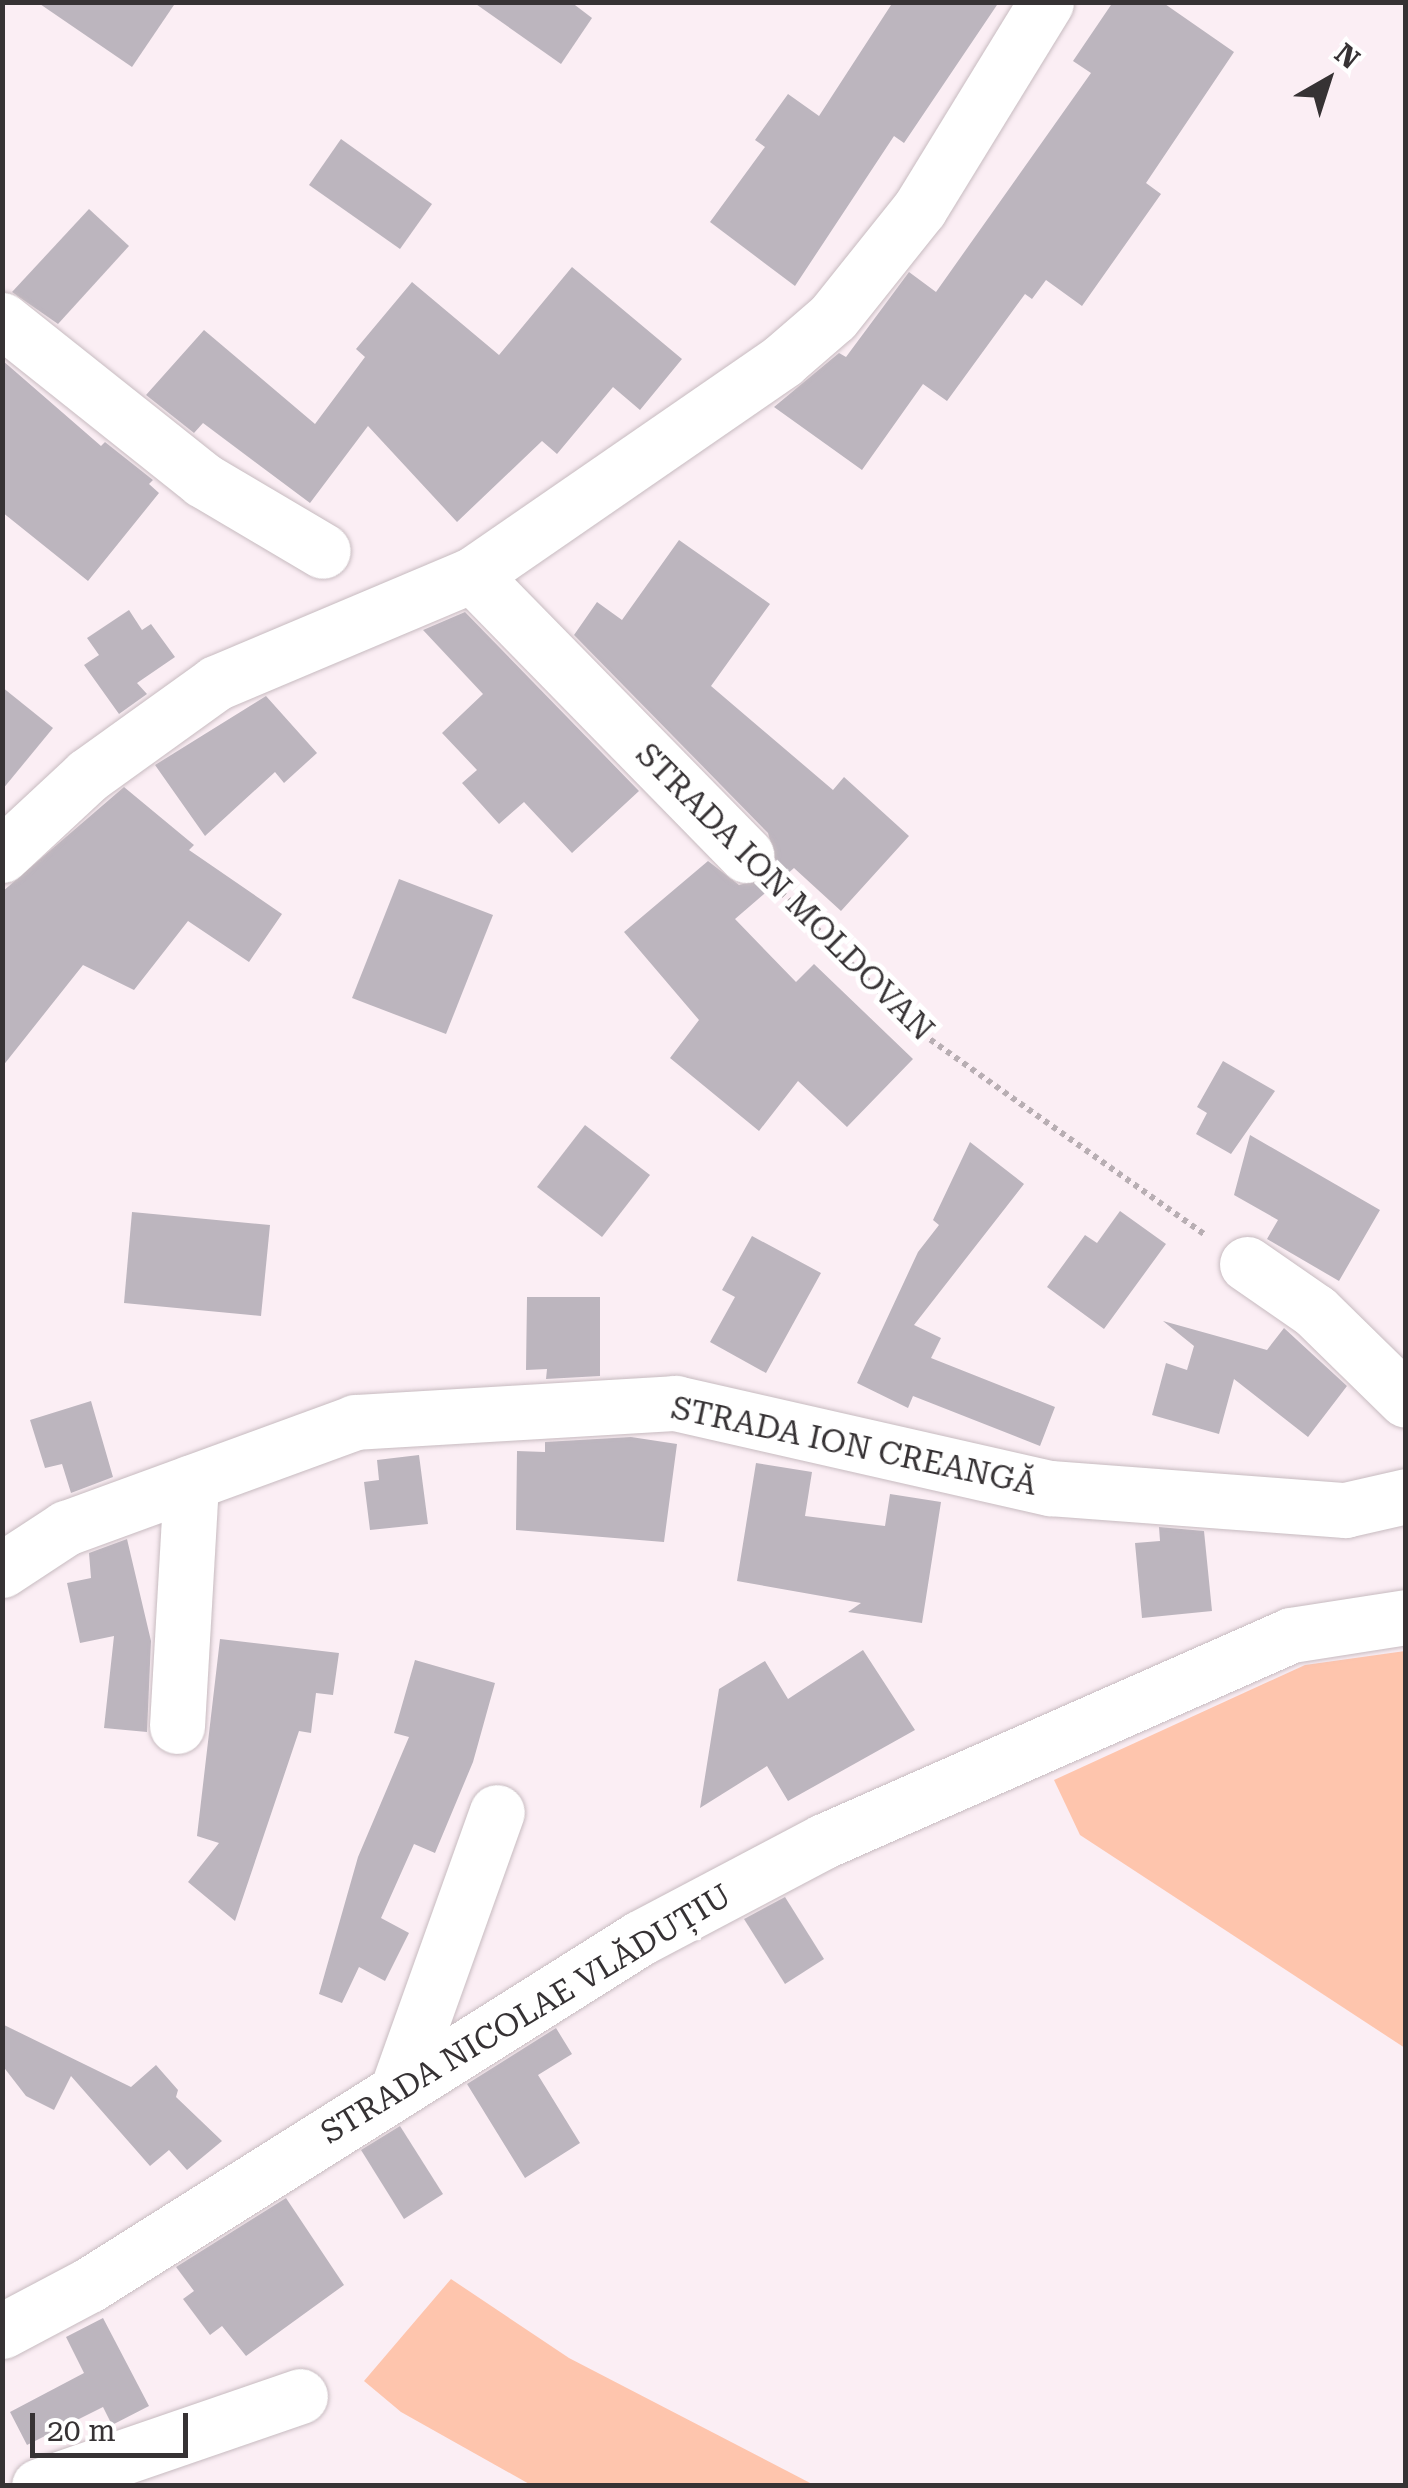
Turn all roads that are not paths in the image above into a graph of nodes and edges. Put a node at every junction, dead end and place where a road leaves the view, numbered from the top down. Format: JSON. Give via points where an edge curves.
{"nodes":[{"id":1,"x":1046,"y":2,"type":"edge"},
{"id":2,"x":2,"y":320,"type":"edge"},
{"id":3,"x":324,"y":551,"type":"dead end"},
{"id":4,"x":472,"y":575,"type":"junction"},
{"id":5,"x":2,"y":855,"type":"edge"},
{"id":6,"x":746,"y":855,"type":"road end"},
{"id":7,"x":1247,"y":1264,"type":"road end"},
{"id":8,"x":1406,"y":1400,"type":"edge"},
{"id":9,"x":191,"y":1482,"type":"junction"},
{"id":10,"x":1406,"y":1496,"type":"edge"},
{"id":11,"x":2,"y":1570,"type":"edge"},
{"id":12,"x":1406,"y":1617,"type":"edge"},
{"id":13,"x":177,"y":1726,"type":"dead end"},
{"id":14,"x":497,"y":1812,"type":"dead end"},
{"id":15,"x":398,"y":2088,"type":"junction"},
{"id":16,"x":2,"y":2331,"type":"edge"},
{"id":17,"x":300,"y":2396,"type":"dead end"},
{"id":18,"x":39,"y":2486,"type":"edge"}],
"edges":[{"from":1,"to":4,"type":"street","via":[[920,208],[834,317],[782,361]]},
{"from":2,"to":3,"type":"street","via":[[203,480]]},
{"from":4,"to":5,"type":"street","via":[[216,683],[88,775]]},
{"from":4,"to":6,"type":"street","name":"STRADA ION MOLDOVAN"},
{"from":7,"to":8,"type":"street","via":[[1315,1312]]},
{"from":9,"to":10,"type":"street","name":"STRADA ION CREANGĂ","via":[[355,1422],[676,1403],[1050,1488],[1345,1510]]},
{"from":9,"to":11,"type":"street","name":"STRADA ION CREANGĂ","via":[[66,1528]]},
{"from":9,"to":13,"type":"street"},
{"from":12,"to":15,"type":"street","name":"STRADA NICOLAE VLĂDUȚIU","via":[[1291,1635],[824,1841],[640,1938]]},
{"from":14,"to":15,"type":"street"},
{"from":15,"to":16,"type":"street","name":"STRADA NICOLAE VLĂDUȚIU","via":[[89,2285]]},
{"from":17,"to":18,"type":"street"}]}
